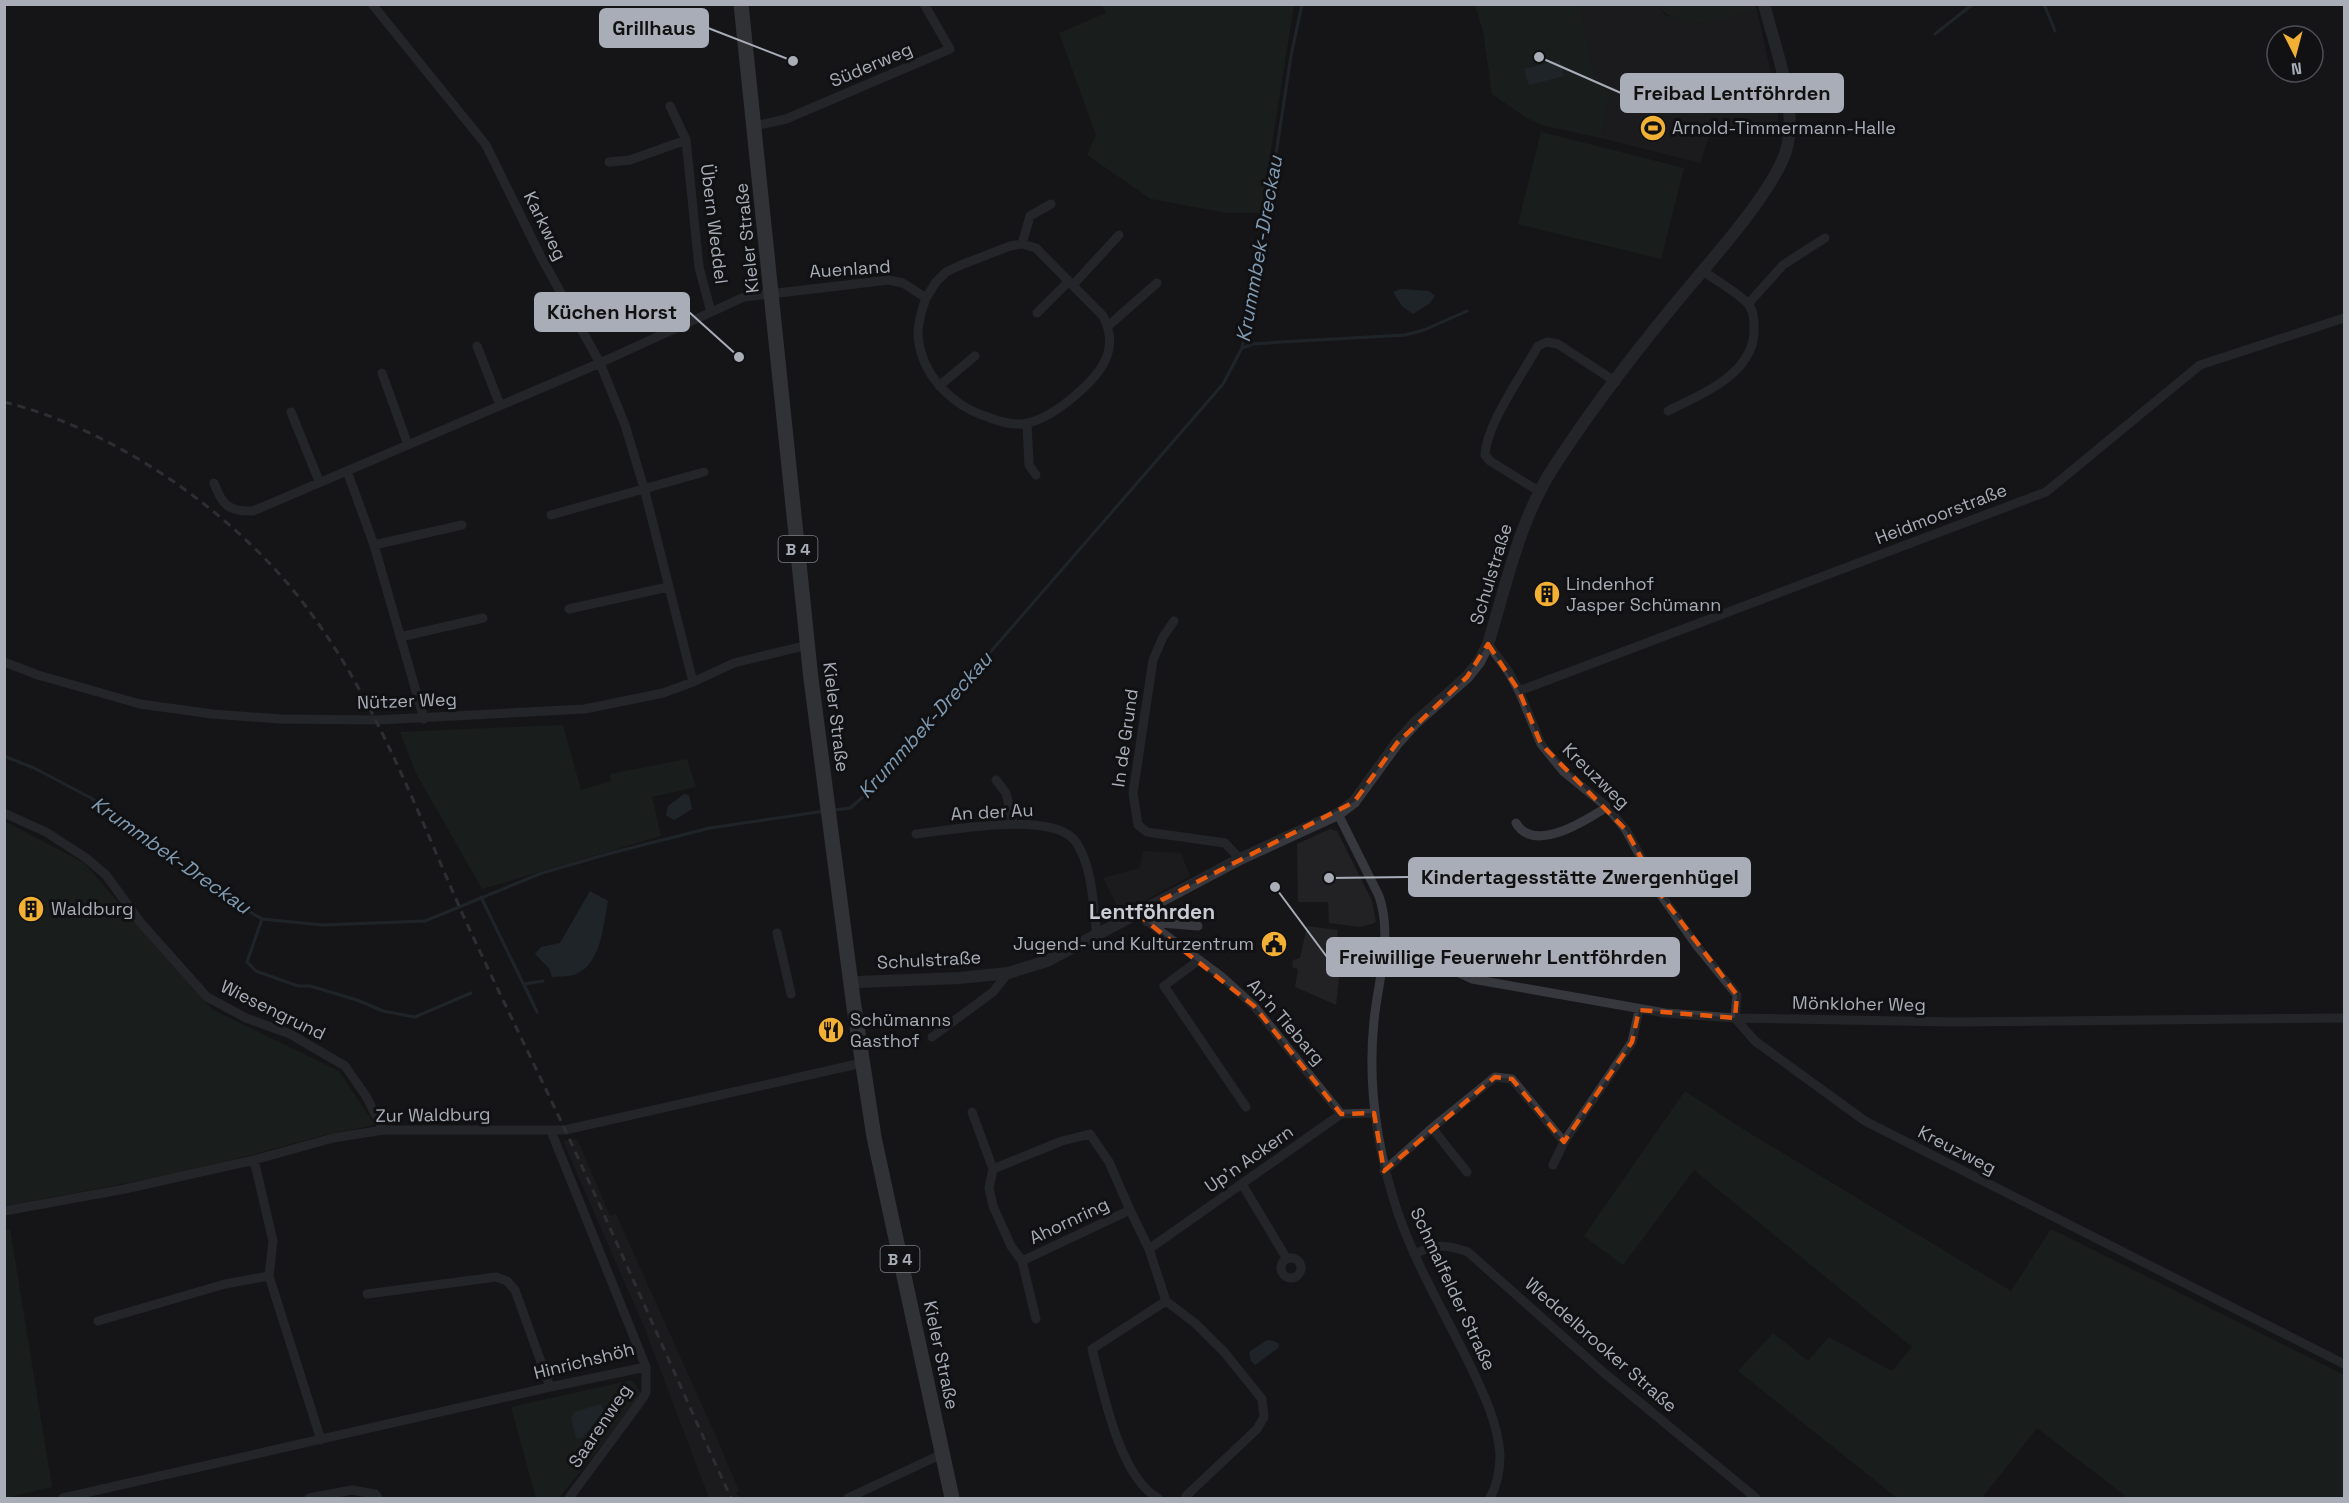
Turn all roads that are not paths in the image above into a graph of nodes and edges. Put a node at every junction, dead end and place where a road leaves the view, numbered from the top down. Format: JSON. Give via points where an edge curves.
{"nodes":[{"id":1,"x":372,"y":4,"type":"edge"},
{"id":2,"x":741,"y":4,"type":"edge"},
{"id":3,"x":924,"y":4,"type":"edge"},
{"id":4,"x":1764,"y":4,"type":"edge"},
{"id":5,"x":670,"y":106,"type":"dead end"},
{"id":6,"x":755,"y":126,"type":"junction"},
{"id":7,"x":686,"y":140,"type":"junction"},
{"id":8,"x":609,"y":162,"type":"dead end"},
{"id":9,"x":1051,"y":204,"type":"dead end"},
{"id":10,"x":1119,"y":235,"type":"dead end"},
{"id":11,"x":1825,"y":238,"type":"dead end"},
{"id":12,"x":1022,"y":244,"type":"junction"},
{"id":13,"x":1703,"y":271,"type":"junction"},
{"id":14,"x":1071,"y":283,"type":"junction"},
{"id":15,"x":1157,"y":283,"type":"dead end"},
{"id":16,"x":772,"y":292,"type":"junction"},
{"id":17,"x":926,"y":298,"type":"junction"},
{"id":18,"x":1748,"y":304,"type":"junction"},
{"id":19,"x":711,"y":312,"type":"junction"},
{"id":20,"x":1037,"y":313,"type":"dead end"},
{"id":21,"x":2344,"y":318,"type":"edge"},
{"id":22,"x":1108,"y":326,"type":"junction"},
{"id":23,"x":477,"y":346,"type":"dead end"},
{"id":24,"x":975,"y":356,"type":"dead end"},
{"id":25,"x":600,"y":363,"type":"junction"},
{"id":26,"x":382,"y":373,"type":"dead end"},
{"id":27,"x":1616,"y":382,"type":"junction"},
{"id":28,"x":939,"y":386,"type":"junction"},
{"id":29,"x":500,"y":405,"type":"junction"},
{"id":30,"x":1668,"y":411,"type":"dead end"},
{"id":31,"x":291,"y":412,"type":"dead end"},
{"id":32,"x":1027,"y":423,"type":"junction"},
{"id":33,"x":408,"y":445,"type":"junction"},
{"id":34,"x":347,"y":471,"type":"junction"},
{"id":35,"x":704,"y":472,"type":"dead end"},
{"id":36,"x":1036,"y":475,"type":"dead end"},
{"id":37,"x":319,"y":482,"type":"junction"},
{"id":38,"x":214,"y":483,"type":"dead end"},
{"id":39,"x":644,"y":488,"type":"junction"},
{"id":40,"x":1540,"y":492,"type":"junction"},
{"id":41,"x":551,"y":515,"type":"dead end"},
{"id":42,"x":462,"y":525,"type":"dead end"},
{"id":43,"x":374,"y":545,"type":"junction"},
{"id":44,"x":668,"y":587,"type":"junction"},
{"id":45,"x":569,"y":609,"type":"dead end"},
{"id":46,"x":483,"y":618,"type":"dead end"},
{"id":47,"x":1174,"y":621,"type":"dead end"},
{"id":48,"x":400,"y":637,"type":"junction"},
{"id":49,"x":1488,"y":644,"type":"junction"},
{"id":50,"x":808,"y":645,"type":"junction"},
{"id":51,"x":4,"y":662,"type":"edge"},
{"id":52,"x":693,"y":682,"type":"junction"},
{"id":53,"x":1519,"y":691,"type":"junction"},
{"id":54,"x":423,"y":719,"type":"junction"},
{"id":55,"x":996,"y":780,"type":"dead end"},
{"id":56,"x":1607,"y":807,"type":"junction"},
{"id":57,"x":4,"y":813,"type":"edge"},
{"id":58,"x":1338,"y":814,"type":"junction"},
{"id":59,"x":1013,"y":824,"type":"junction"},
{"id":60,"x":1516,"y":824,"type":"dead end"},
{"id":61,"x":916,"y":834,"type":"dead end"},
{"id":62,"x":1240,"y":859,"type":"junction"},
{"id":63,"x":1647,"y":867,"type":"junction"},
{"id":64,"x":1565,"y":885,"type":"dead end"},
{"id":65,"x":1136,"y":914,"type":"junction"},
{"id":66,"x":1147,"y":922,"type":"junction"},
{"id":67,"x":1198,"y":926,"type":"dead end"},
{"id":68,"x":777,"y":933,"type":"dead end"},
{"id":69,"x":1097,"y":935,"type":"junction"},
{"id":70,"x":1385,"y":939,"type":"junction"},
{"id":71,"x":1199,"y":960,"type":"junction"},
{"id":72,"x":1008,"y":973,"type":"junction"},
{"id":73,"x":852,"y":985,"type":"junction"},
{"id":74,"x":791,"y":994,"type":"dead end"},
{"id":75,"x":1639,"y":1010,"type":"junction"},
{"id":76,"x":1736,"y":1018,"type":"junction"},
{"id":77,"x":2344,"y":1018,"type":"edge"},
{"id":78,"x":932,"y":1037,"type":"dead end"},
{"id":79,"x":862,"y":1063,"type":"junction"},
{"id":80,"x":1246,"y":1107,"type":"dead end"},
{"id":81,"x":972,"y":1112,"type":"dead end"},
{"id":82,"x":1374,"y":1113,"type":"junction"},
{"id":83,"x":1341,"y":1114,"type":"junction"},
{"id":84,"x":1432,"y":1128,"type":"junction"},
{"id":85,"x":382,"y":1130,"type":"junction"},
{"id":86,"x":551,"y":1131,"type":"junction"},
{"id":87,"x":1564,"y":1142,"type":"junction"},
{"id":88,"x":254,"y":1160,"type":"junction"},
{"id":89,"x":1553,"y":1165,"type":"dead end"},
{"id":90,"x":993,"y":1169,"type":"junction"},
{"id":91,"x":1384,"y":1171,"type":"junction"},
{"id":92,"x":1467,"y":1172,"type":"dead end"},
{"id":93,"x":1242,"y":1184,"type":"junction"},
{"id":94,"x":1130,"y":1210,"type":"junction"},
{"id":95,"x":4,"y":1211,"type":"edge"},
{"id":96,"x":1149,"y":1249,"type":"junction"},
{"id":97,"x":1414,"y":1254,"type":"junction"},
{"id":98,"x":1287,"y":1259,"type":"dead end"},
{"id":99,"x":1022,"y":1261,"type":"junction"},
{"id":100,"x":269,"y":1276,"type":"junction"},
{"id":101,"x":367,"y":1294,"type":"dead end"},
{"id":102,"x":1166,"y":1301,"type":"junction"},
{"id":103,"x":1036,"y":1319,"type":"dead end"},
{"id":104,"x":98,"y":1321,"type":"dead end"},
{"id":105,"x":2344,"y":1364,"type":"edge"},
{"id":106,"x":645,"y":1367,"type":"junction"},
{"id":107,"x":550,"y":1387,"type":"junction"},
{"id":108,"x":321,"y":1440,"type":"junction"},
{"id":109,"x":942,"y":1455,"type":"junction"},
{"id":110,"x":1189,"y":1497,"type":"edge"},
{"id":111,"x":63,"y":1498,"type":"edge"},
{"id":112,"x":309,"y":1498,"type":"edge"},
{"id":113,"x":378,"y":1498,"type":"edge"},
{"id":114,"x":569,"y":1498,"type":"edge"},
{"id":115,"x":848,"y":1498,"type":"edge"},
{"id":116,"x":952,"y":1498,"type":"edge"},
{"id":117,"x":1158,"y":1498,"type":"edge"},
{"id":118,"x":1175,"y":1498,"type":"edge"},
{"id":119,"x":1490,"y":1498,"type":"edge"},
{"id":120,"x":1756,"y":1498,"type":"edge"}],
"edges":[{"from":1,"to":25,"type":"street","name":"Karkweg","via":[[486,145],[541,257]]},
{"from":2,"to":6,"type":"main road","name":"Kieler Straße","number":"B 4"},
{"from":3,"to":6,"type":"street","name":"Süderweg","via":[[950,49],[786,119]]},
{"from":4,"to":13,"type":"street","name":"Schulstraße","via":[[1784,79],[1790,120],[1786,152],[1768,186]]},
{"from":5,"to":7,"type":"street","name":"Übern Weddel"},
{"from":6,"to":16,"type":"main road","name":"Kieler Straße","number":"B 4"},
{"from":7,"to":8,"type":"street","via":[[630,160]]},
{"from":7,"to":19,"type":"street","name":"Übern Weddel","via":[[699,267]]},
{"from":9,"to":12,"type":"street","via":[[1030,216]]},
{"from":10,"to":14,"type":"street"},
{"from":11,"to":18,"type":"street","via":[[1783,265]]},
{"from":12,"to":14,"type":"street","via":[[1036,248]]},
{"from":12,"to":17,"type":"street","via":[[946,272]]},
{"from":13,"to":18,"type":"street"},
{"from":13,"to":27,"type":"street","name":"Schulstraße"},
{"from":14,"to":20,"type":"street"},
{"from":14,"to":22,"type":"street"},
{"from":15,"to":22,"type":"street"},
{"from":16,"to":17,"type":"street","name":"Auenland","via":[[889,280],[903,283]]},
{"from":16,"to":19,"type":"street","name":"Auenland","via":[[744,297]]},
{"from":16,"to":50,"type":"main road","name":"Kieler Straße","number":"B 4"},
{"from":17,"to":28,"type":"street","via":[[918,334],[922,352]]},
{"from":18,"to":30,"type":"street","via":[[1754,334],[1740,367]]},
{"from":19,"to":25,"type":"street","name":"Auenland"},
{"from":21,"to":53,"type":"street","name":"Heidmoorstraße","via":[[2200,365],[2046,492]]},
{"from":22,"to":32,"type":"street","via":[[1108,355],[1101,368],[1063,407]]},
{"from":23,"to":29,"type":"street"},
{"from":24,"to":28,"type":"street"},
{"from":25,"to":29,"type":"street","name":"Auenland"},
{"from":25,"to":39,"type":"street","name":"Karkweg"},
{"from":26,"to":33,"type":"street"},
{"from":27,"to":40,"type":"street","name":"Schulstraße","via":[[1556,463]]},
{"from":27,"to":40,"type":"street","via":[[1558,344],[1547,342],[1538,346],[1498,417],[1485,444],[1485,455]]},
{"from":28,"to":32,"type":"street","via":[[976,414]]},
{"from":29,"to":33,"type":"street","name":"Auenland"},
{"from":31,"to":37,"type":"street"},
{"from":32,"to":36,"type":"street","via":[[1029,465]]},
{"from":33,"to":34,"type":"street","name":"Auenland"},
{"from":34,"to":37,"type":"street","name":"Auenland"},
{"from":34,"to":43,"type":"street"},
{"from":35,"to":39,"type":"street"},
{"from":37,"to":38,"type":"street","name":"Auenland","via":[[254,511],[229,507],[220,499]]},
{"from":39,"to":41,"type":"street"},
{"from":39,"to":44,"type":"street","name":"Karkweg"},
{"from":40,"to":49,"type":"street","name":"Schulstraße","via":[[1527,516]]},
{"from":42,"to":43,"type":"street"},
{"from":43,"to":48,"type":"street"},
{"from":44,"to":45,"type":"street"},
{"from":44,"to":52,"type":"street","name":"Karkweg"},
{"from":46,"to":48,"type":"street"},
{"from":47,"to":62,"type":"street","name":"In de Grund","via":[[1153,660],[1133,793],[1138,825],[1147,832],[1226,843]]},
{"from":48,"to":54,"type":"street"},
{"from":49,"to":53,"type":"street","name":"Kreuzweg"},
{"from":49,"to":58,"type":"street","name":"Schulstraße","via":[[1467,677],[1415,723],[1354,802]]},
{"from":50,"to":52,"type":"street","name":"Nützer Weg","via":[[734,663]]},
{"from":50,"to":73,"type":"main road","name":"Kieler Straße","number":"B 4"},
{"from":51,"to":54,"type":"street","name":"Nützer Weg","via":[[140,704],[202,713]]},
{"from":52,"to":54,"type":"street","name":"Nützer Weg","via":[[663,693],[585,709]]},
{"from":53,"to":56,"type":"street","name":"Kreuzweg","via":[[1541,744],[1563,771]]},
{"from":55,"to":59,"type":"street","via":[[1006,793]]},
{"from":56,"to":60,"type":"street","via":[[1556,833],[1528,836]]},
{"from":56,"to":63,"type":"street","name":"Kreuzweg","via":[[1626,830]]},
{"from":57,"to":85,"type":"street","name":"Wiesengrund","via":[[46,832],[106,875],[141,923],[207,997],[246,1018],[290,1034],[345,1066],[366,1096]]},
{"from":58,"to":62,"type":"street","name":"Schulstraße"},
{"from":58,"to":70,"type":"street","name":"Schmalfelder Straße","via":[[1379,896],[1384,910]]},
{"from":59,"to":61,"type":"street","name":"An der Au"},
{"from":59,"to":69,"type":"street","name":"An der Au","via":[[1040,824],[1075,840],[1088,868]]},
{"from":62,"to":65,"type":"street","name":"Schulstraße"},
{"from":63,"to":64,"type":"street"},
{"from":63,"to":76,"type":"street","name":"Kreuzweg","via":[[1677,917],[1737,995]]},
{"from":65,"to":66,"type":"street","name":"An'n Tiebarg"},
{"from":65,"to":69,"type":"street","name":"Schulstraße"},
{"from":66,"to":67,"type":"street"},
{"from":66,"to":71,"type":"street","name":"An'n Tiebarg"},
{"from":68,"to":74,"type":"street"},
{"from":69,"to":72,"type":"street","name":"Schulstraße","via":[[1047,961]]},
{"from":70,"to":75,"type":"street","name":"Mönkloher Weg","via":[[1472,979]]},
{"from":70,"to":82,"type":"street","name":"Schmalfelder Straße","via":[[1374,1022]]},
{"from":71,"to":80,"type":"street","via":[[1164,987]]},
{"from":71,"to":83,"type":"street","name":"An'n Tiebarg","via":[[1254,1006]]},
{"from":72,"to":73,"type":"street","name":"Schulstraße"},
{"from":72,"to":78,"type":"street","name":"Schulstraße","via":[[993,993]]},
{"from":73,"to":79,"type":"main road","name":"Kieler Straße","number":"B 4"},
{"from":75,"to":76,"type":"street","name":"Mönkloher Weg"},
{"from":75,"to":87,"type":"street","via":[[1632,1042]]},
{"from":76,"to":77,"type":"street","name":"Mönkloher Weg","via":[[1953,1022]]},
{"from":76,"to":105,"type":"street","name":"Kreuzweg","via":[[1755,1041],[1865,1121]]},
{"from":79,"to":86,"type":"street","name":"Zur Waldburg"},
{"from":79,"to":109,"type":"main road","name":"Kieler Straße","number":"B 4","via":[[874,1137]]},
{"from":81,"to":90,"type":"street","name":"Ahornring"},
{"from":82,"to":83,"type":"street"},
{"from":82,"to":91,"type":"street","name":"Schmalfelder Straße"},
{"from":83,"to":93,"type":"street","name":"Up'n Ackern"},
{"from":84,"to":87,"type":"street","via":[[1495,1077],[1512,1079]]},
{"from":84,"to":91,"type":"street"},
{"from":84,"to":92,"type":"street"},
{"from":85,"to":86,"type":"street","name":"Zur Waldburg"},
{"from":85,"to":88,"type":"street","name":"Zur Waldburg","via":[[333,1138]]},
{"from":86,"to":106,"type":"street","name":"Hinrichshöh"},
{"from":87,"to":89,"type":"street"},
{"from":88,"to":95,"type":"street","name":"Zur Waldburg"},
{"from":88,"to":100,"type":"street","via":[[273,1242]]},
{"from":90,"to":94,"type":"street","name":"Ahornring","via":[[1090,1134],[1109,1162]]},
{"from":90,"to":99,"type":"street","name":"Ahornring","via":[[988,1188],[993,1206]]},
{"from":91,"to":97,"type":"street","name":"Schmalfelder Straße"},
{"from":93,"to":96,"type":"street","name":"Up'n Ackern"},
{"from":93,"to":98,"type":"street"},
{"from":94,"to":96,"type":"street","name":"Ahornring"},
{"from":94,"to":99,"type":"street","name":"Ahornring"},
{"from":96,"to":102,"type":"street","name":"Ahornring"},
{"from":97,"to":119,"type":"street","name":"Schmalfelder Straße","via":[[1490,1412],[1500,1461]]},
{"from":97,"to":120,"type":"street","name":"Weddelbrooker Straße","via":[[1431,1247],[1449,1246],[1468,1252],[1603,1372]]},
{"from":99,"to":103,"type":"street","name":"Ahornring"},
{"from":100,"to":104,"type":"street","via":[[225,1284]]},
{"from":100,"to":108,"type":"street"},
{"from":101,"to":107,"type":"street","via":[[496,1277],[507,1281],[515,1290]]},
{"from":102,"to":110,"type":"street","via":[[1225,1353],[1262,1399],[1264,1417],[1257,1429]]},
{"from":102,"to":117,"type":"street","via":[[1092,1349],[1115,1435],[1148,1493]]},
{"from":106,"to":107,"type":"street","name":"Hinrichshöh"},
{"from":106,"to":114,"type":"street","name":"Saarenweg","via":[[643,1398]]},
{"from":107,"to":108,"type":"street","name":"Hinrichshöh"},
{"from":108,"to":111,"type":"street","name":"Hinrichshöh"},
{"from":109,"to":115,"type":"street"},
{"from":109,"to":116,"type":"main road","name":"Kieler Straße","number":"B 4"},
{"from":110,"to":118,"type":"street"},
{"from":112,"to":113,"type":"street","via":[[352,1490]]}]}
